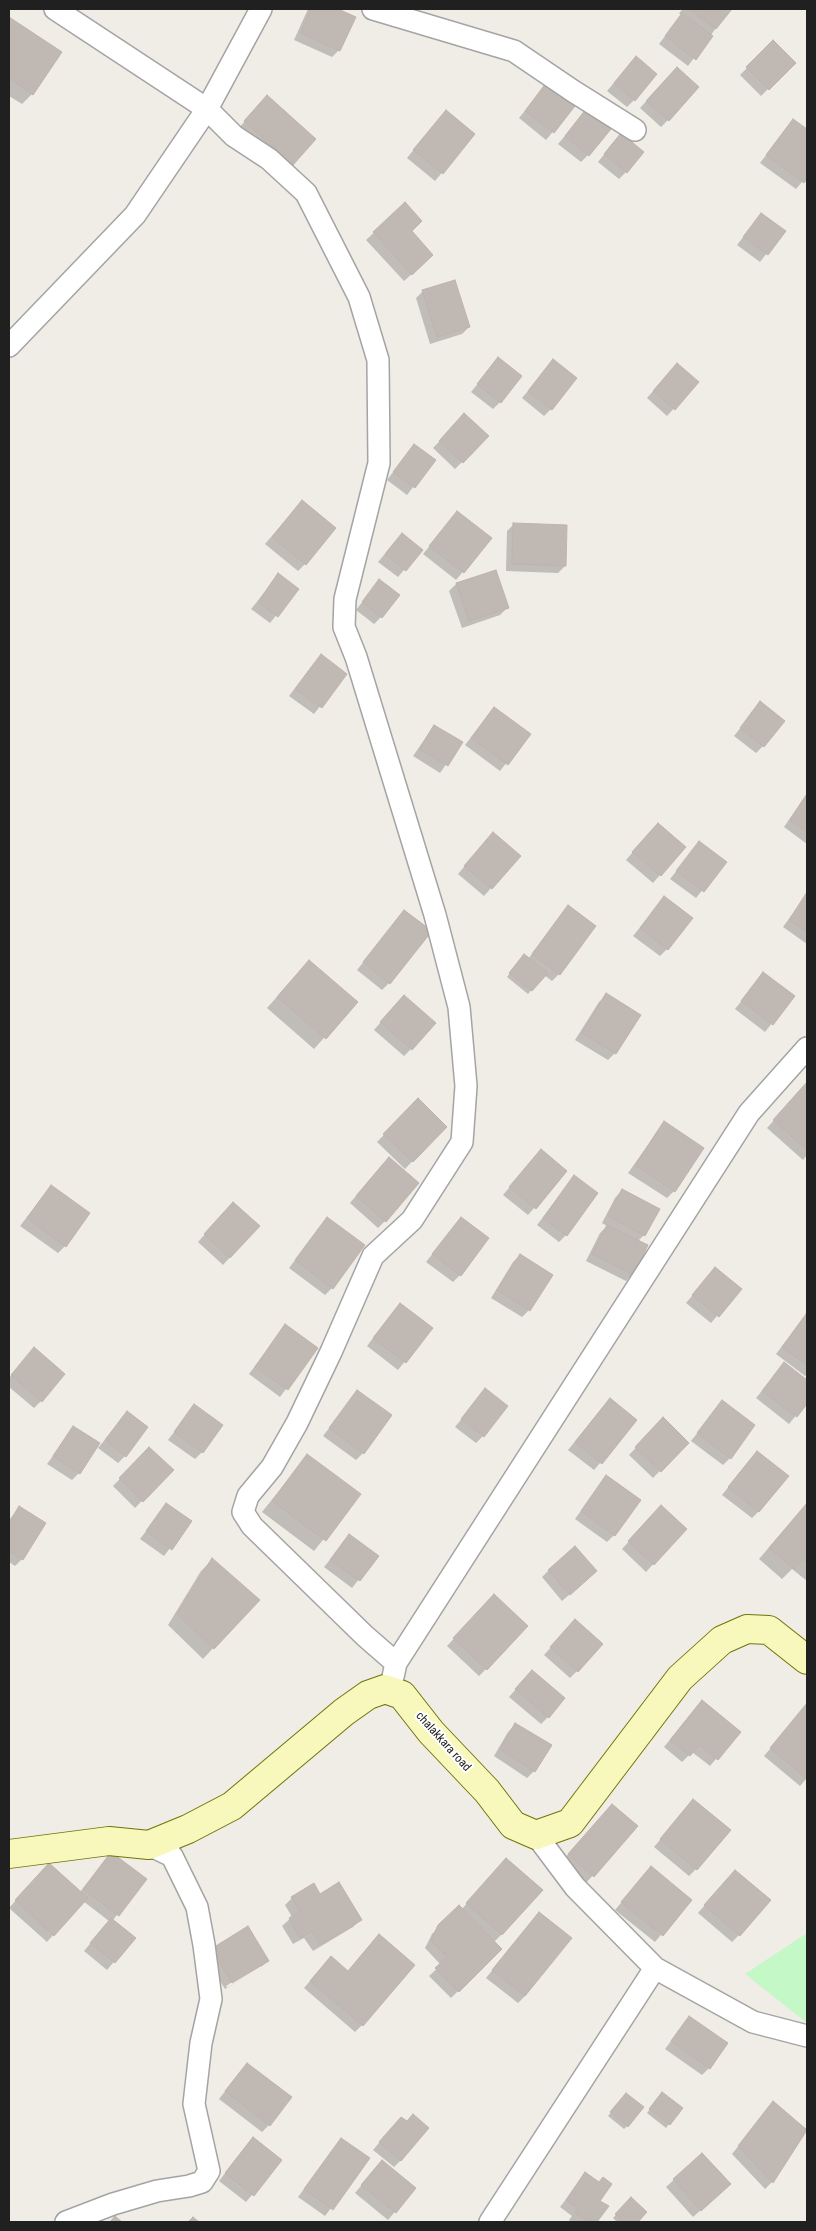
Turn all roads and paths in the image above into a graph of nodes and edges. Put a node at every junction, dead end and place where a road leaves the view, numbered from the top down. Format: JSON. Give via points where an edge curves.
{"nodes":[{"id":1,"x":55,"y":9,"type":"edge"},
{"id":2,"x":261,"y":9,"type":"edge"},
{"id":3,"x":373,"y":9,"type":"edge"},
{"id":4,"x":207,"y":109,"type":"junction"},
{"id":5,"x":635,"y":130,"type":"dead end"},
{"id":6,"x":9,"y":346,"type":"edge"},
{"id":7,"x":807,"y":1048,"type":"edge"},
{"id":8,"x":807,"y":1660,"type":"edge"},
{"id":9,"x":396,"y":1663,"type":"junction"},
{"id":10,"x":395,"y":1691,"type":"junction"},
{"id":11,"x":536,"y":1835,"type":"junction"},
{"id":12,"x":149,"y":1845,"type":"junction"},
{"id":13,"x":9,"y":1854,"type":"edge"},
{"id":14,"x":655,"y":1968,"type":"junction"},
{"id":15,"x":807,"y":2036,"type":"edge"},
{"id":16,"x":66,"y":2222,"type":"edge"},
{"id":17,"x":490,"y":2222,"type":"edge"}],
"edges":[{"from":1,"to":4,"type":"street"},
{"from":2,"to":4,"type":"street"},
{"from":3,"to":5,"type":"street","via":[[514,51]]},
{"from":4,"to":6,"type":"street","via":[[135,215]]},
{"from":4,"to":9,"type":"street","via":[[234,136],[269,159],[306,193],[359,297],[378,360],[379,463],[345,598],[344,627],[435,915],[459,1007],[466,1086],[462,1142],[412,1220],[373,1256],[296,1423],[272,1468],[248,1496],[243,1512],[252,1526],[370,1642]]},
{"from":7,"to":9,"type":"street","via":[[749,1114]]},
{"from":8,"to":11,"type":"main road","via":[[769,1630],[747,1629],[722,1640],[680,1678],[570,1823]]},
{"from":9,"to":10,"type":"street","via":[[393,1674]]},
{"from":10,"to":11,"type":"main road","name":"chalakkara road","via":[[487,1791],[513,1826]]},
{"from":10,"to":12,"type":"main road","via":[[368,1695],[232,1806]]},
{"from":11,"to":14,"type":"street","via":[[575,1887]]},
{"from":12,"to":13,"type":"main road","via":[[109,1841]]},
{"from":12,"to":16,"type":"street","via":[[172,1856],[196,1907],[204,1944],[211,1998],[194,2104],[209,2170],[202,2182],[157,2191]]},
{"from":14,"to":15,"type":"street","via":[[753,2022]]},
{"from":14,"to":17,"type":"street"}]}
